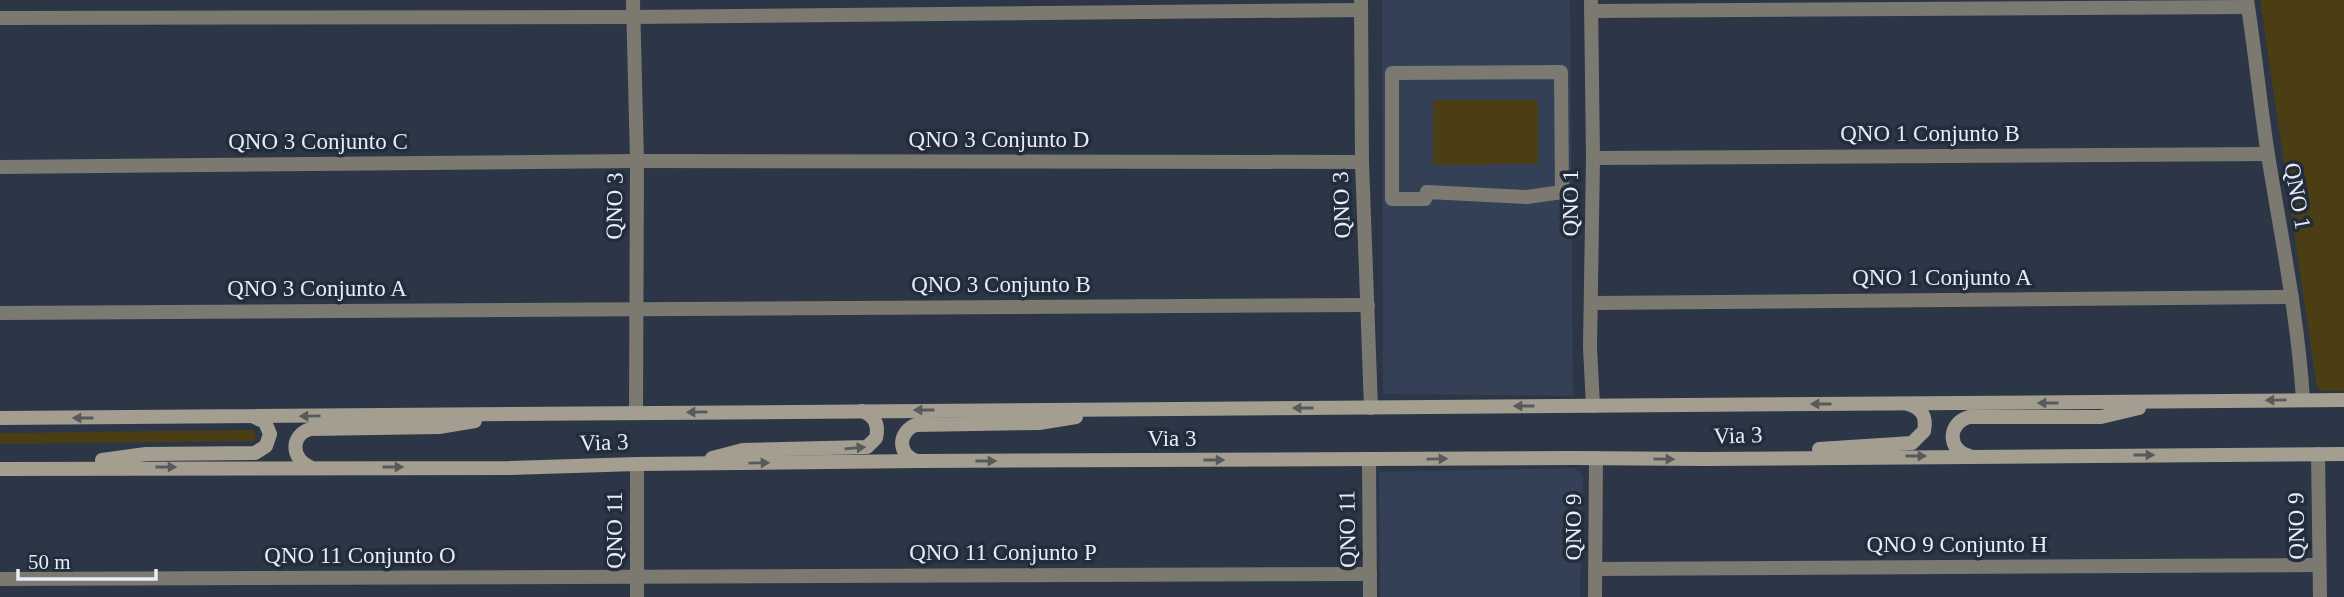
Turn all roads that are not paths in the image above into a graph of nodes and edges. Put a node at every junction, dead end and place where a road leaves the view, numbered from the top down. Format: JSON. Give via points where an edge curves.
{"nodes":[{"id":1,"x":633,"y":0,"type":"edge"},
{"id":2,"x":2248,"y":4,"type":"edge"},
{"id":3,"x":1361,"y":5,"type":"edge"},
{"id":4,"x":1591,"y":6,"type":"edge"},
{"id":5,"x":633,"y":17,"type":"junction"},
{"id":6,"x":0,"y":18,"type":"edge"},
{"id":7,"x":1392,"y":73,"type":"joint"},
{"id":8,"x":2268,"y":154,"type":"junction"},
{"id":9,"x":1592,"y":158,"type":"junction"},
{"id":10,"x":637,"y":161,"type":"junction"},
{"id":11,"x":1362,"y":162,"type":"junction"},
{"id":12,"x":0,"y":167,"type":"edge"},
{"id":13,"x":2292,"y":297,"type":"junction"},
{"id":14,"x":1592,"y":303,"type":"junction"},
{"id":15,"x":1368,"y":305,"type":"junction"},
{"id":16,"x":635,"y":309,"type":"junction"},
{"id":17,"x":0,"y":313,"type":"edge"},
{"id":18,"x":2303,"y":400,"type":"junction"},
{"id":19,"x":2344,"y":400,"type":"edge"},
{"id":20,"x":2171,"y":402,"type":"junction"},
{"id":21,"x":1908,"y":404,"type":"junction"},
{"id":22,"x":1592,"y":406,"type":"junction"},
{"id":23,"x":1371,"y":408,"type":"junction"},
{"id":24,"x":1115,"y":409,"type":"junction"},
{"id":25,"x":859,"y":411,"type":"junction"},
{"id":26,"x":521,"y":413,"type":"junction"},
{"id":27,"x":636,"y":413,"type":"junction"},
{"id":28,"x":254,"y":417,"type":"junction"},
{"id":29,"x":0,"y":418,"type":"edge"},
{"id":30,"x":2318,"y":454,"type":"junction"},
{"id":31,"x":2344,"y":454,"type":"edge"},
{"id":32,"x":1970,"y":456,"type":"junction"},
{"id":33,"x":1755,"y":457,"type":"junction"},
{"id":34,"x":1596,"y":458,"type":"junction"},
{"id":35,"x":1369,"y":460,"type":"junction"},
{"id":36,"x":919,"y":461,"type":"junction"},
{"id":37,"x":638,"y":464,"type":"junction"},
{"id":38,"x":690,"y":464,"type":"junction"},
{"id":39,"x":49,"y":467,"type":"junction"},
{"id":40,"x":310,"y":467,"type":"junction"},
{"id":41,"x":0,"y":469,"type":"edge"},
{"id":42,"x":2319,"y":565,"type":"junction"},
{"id":43,"x":1595,"y":569,"type":"junction"},
{"id":44,"x":1370,"y":574,"type":"junction"},
{"id":45,"x":637,"y":576,"type":"junction"},
{"id":46,"x":0,"y":579,"type":"edge"},
{"id":47,"x":637,"y":597,"type":"edge"},
{"id":48,"x":1370,"y":597,"type":"edge"},
{"id":49,"x":1595,"y":597,"type":"edge"},
{"id":50,"x":2320,"y":597,"type":"edge"}],
"edges":[{"from":1,"to":5,"type":"street","name":"QNO 3"},
{"from":2,"to":4,"type":"street"},
{"from":2,"to":8,"type":"street","name":"QNO 1"},
{"from":3,"to":5,"type":"street"},
{"from":3,"to":11,"type":"street","name":"QNO 3"},
{"from":4,"to":9,"type":"street","name":"QNO 1"},
{"from":5,"to":6,"type":"street"},
{"from":5,"to":10,"type":"street","name":"QNO 3"},
{"from":7,"to":7,"type":"street","via":[[1392,199],[1425,199],[1427,192],[1527,197],[1562,192],[1561,72]]},
{"from":8,"to":9,"type":"street","name":"QNO 1 Conjunto B"},
{"from":8,"to":13,"type":"street","name":"QNO 1"},
{"from":9,"to":14,"type":"street","name":"QNO 1"},
{"from":10,"to":11,"type":"street","name":"QNO 3 Conjunto D"},
{"from":10,"to":12,"type":"street","name":"QNO 3 Conjunto C"},
{"from":10,"to":16,"type":"street","name":"QNO 3"},
{"from":11,"to":15,"type":"street","name":"QNO 3"},
{"from":13,"to":14,"type":"street","name":"QNO 1 Conjunto A"},
{"from":13,"to":18,"type":"street","name":"QNO 1"},
{"from":14,"to":22,"type":"street","name":"QNO 1"},
{"from":15,"to":16,"type":"street","name":"QNO 3 Conjunto B"},
{"from":15,"to":23,"type":"street","name":"QNO 3"},
{"from":16,"to":17,"type":"street","name":"QNO 3 Conjunto A"},
{"from":16,"to":27,"type":"street","name":"QNO 3"},
{"from":18,"to":19,"type":"main road","name":"Via 3"},
{"from":18,"to":20,"type":"main road","name":"Via 3","one_way":true},
{"from":20,"to":21,"type":"main road","name":"Via 3","one_way":true},
{"from":20,"to":32,"type":"main road","via":[[2101,417],[1963,418],[1954,427],[1952,439],[1958,451]]},
{"from":21,"to":22,"type":"main road","name":"Via 3","one_way":true},
{"from":21,"to":33,"type":"main road","via":[[1919,409],[1925,419],[1924,431],[1912,443]]},
{"from":22,"to":23,"type":"main road","name":"Via 3","one_way":true},
{"from":23,"to":24,"type":"main road","name":"Via 3","one_way":true},
{"from":24,"to":25,"type":"main road","name":"Via 3","one_way":true},
{"from":24,"to":36,"type":"main road","via":[[1039,423],[915,425],[905,433],[902,445],[907,457]]},
{"from":25,"to":27,"type":"main road","name":"Via 3","one_way":true},
{"from":38,"to":25,"type":"main road","one_way":true,"via":[[743,450],[867,447],[876,438],[877,425],[871,415]]},
{"from":26,"to":27,"type":"main road","name":"Via 3"},
{"from":26,"to":28,"type":"main road","name":"Via 3","one_way":true},
{"from":26,"to":40,"type":"main road","via":[[439,427],[310,429],[300,435],[295,447],[299,460]]},
{"from":28,"to":29,"type":"main road","name":"Via 3","one_way":true},
{"from":28,"to":39,"type":"main road","via":[[265,422],[270,434],[266,446],[255,453],[146,454]]},
{"from":30,"to":31,"type":"main road","name":"Via 3"},
{"from":32,"to":30,"type":"main road","name":"Via 3","one_way":true},
{"from":30,"to":42,"type":"street","name":"QNO 9"},
{"from":33,"to":32,"type":"main road","name":"Via 3","one_way":true},
{"from":34,"to":33,"type":"main road","name":"Via 3","one_way":true},
{"from":35,"to":34,"type":"main road","name":"Via 3","one_way":true},
{"from":34,"to":43,"type":"street","name":"QNO 9"},
{"from":36,"to":35,"type":"main road","name":"Via 3","one_way":true},
{"from":35,"to":44,"type":"street","name":"QNO 11"},
{"from":38,"to":36,"type":"main road","name":"Via 3","one_way":true},
{"from":37,"to":38,"type":"main road","name":"Via 3"},
{"from":40,"to":37,"type":"main road","name":"Via 3","one_way":true},
{"from":37,"to":45,"type":"street","name":"QNO 11"},
{"from":39,"to":40,"type":"main road","name":"Via 3","one_way":true},
{"from":39,"to":41,"type":"main road","name":"Via 3"},
{"from":42,"to":43,"type":"street","name":"QNO 9 Conjunto H"},
{"from":42,"to":50,"type":"street","name":"QNO 9"},
{"from":43,"to":49,"type":"street","name":"QNO 9"},
{"from":44,"to":45,"type":"street","name":"QNO 11 Conjunto P"},
{"from":44,"to":48,"type":"street","name":"QNO 11"},
{"from":45,"to":46,"type":"street","name":"QNO 11 Conjunto O"},
{"from":45,"to":47,"type":"street","name":"QNO 11"}]}
